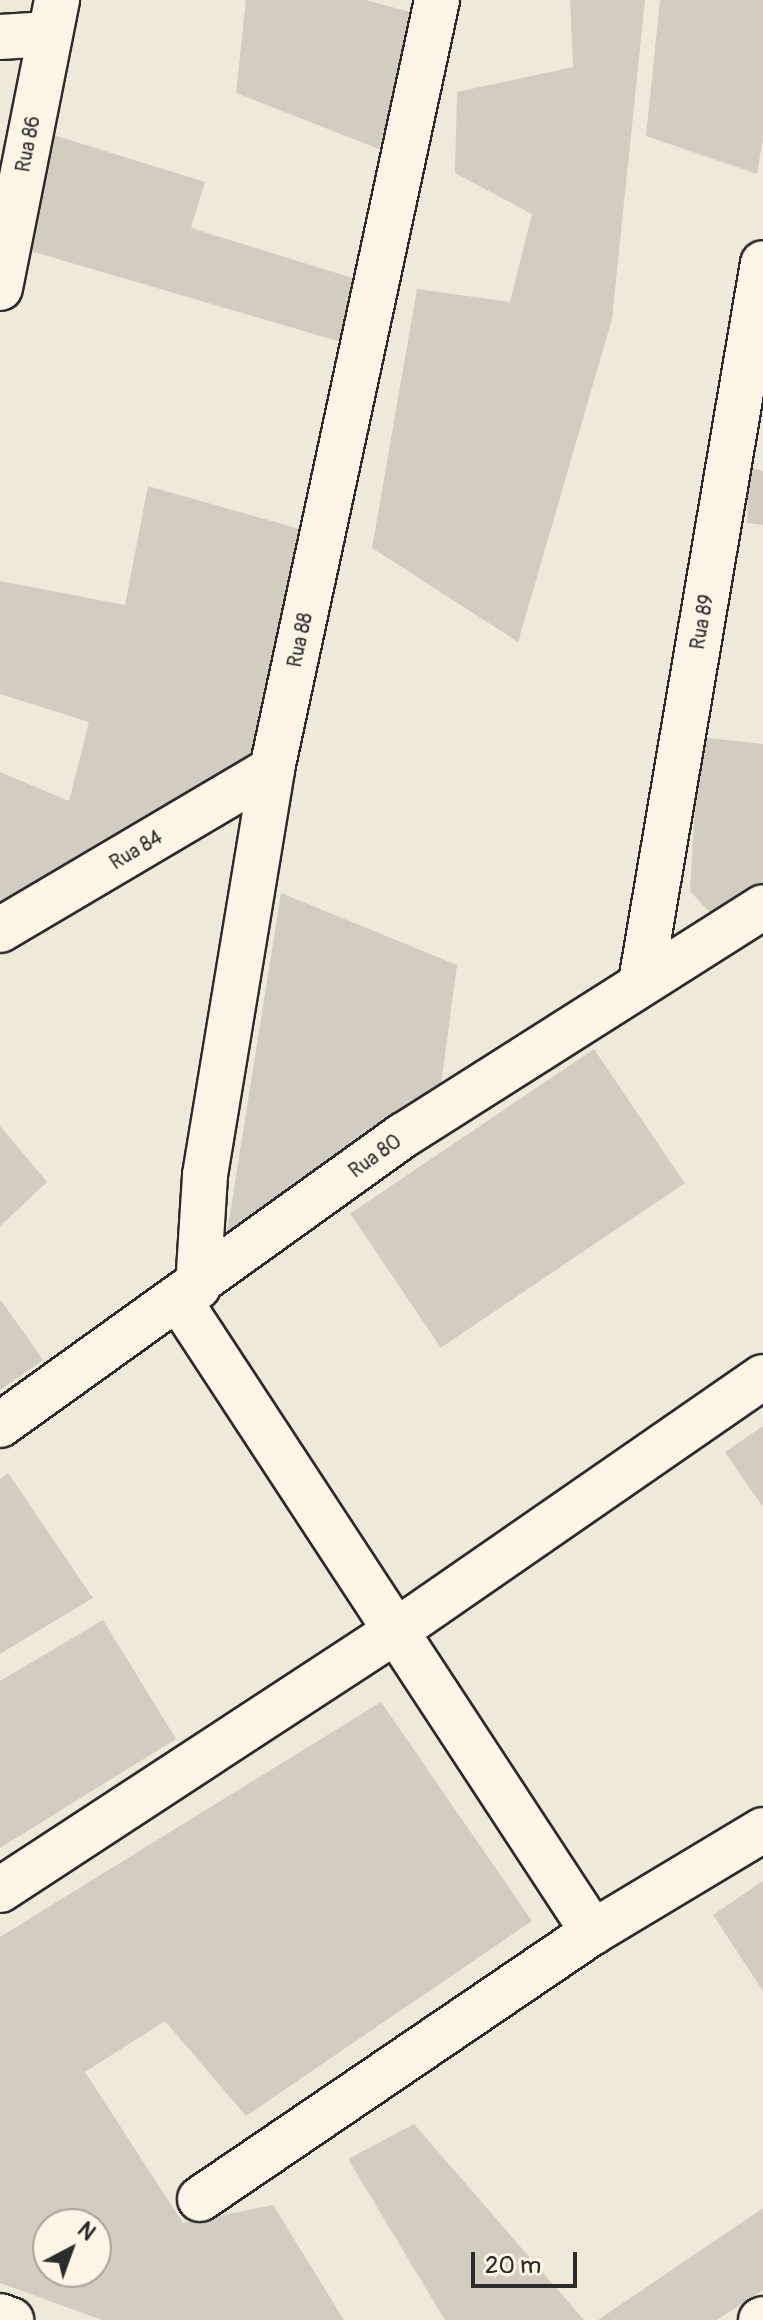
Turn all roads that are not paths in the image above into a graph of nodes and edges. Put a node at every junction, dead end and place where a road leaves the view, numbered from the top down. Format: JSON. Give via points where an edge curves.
{"nodes":[{"id":1,"x":437,"y":0,"type":"edge"},
{"id":2,"x":53,"y":17,"type":"edge"},
{"id":3,"x":0,"y":37,"type":"edge"},
{"id":4,"x":763,"y":263,"type":"edge"},
{"id":5,"x":0,"y":288,"type":"edge"},
{"id":6,"x":272,"y":769,"type":"junction"},
{"id":7,"x":763,"y":907,"type":"edge"},
{"id":8,"x":0,"y":930,"type":"edge"},
{"id":9,"x":641,"y":982,"type":"junction"},
{"id":10,"x":188,"y":1293,"type":"junction"},
{"id":11,"x":763,"y":1377,"type":"edge"},
{"id":12,"x":0,"y":1425,"type":"edge"},
{"id":13,"x":396,"y":1631,"type":"junction"},
{"id":14,"x":763,"y":1830,"type":"edge"},
{"id":15,"x":0,"y":1890,"type":"edge"},
{"id":16,"x":593,"y":1932,"type":"junction"},
{"id":17,"x":200,"y":2199,"type":"dead end"},
{"id":18,"x":0,"y":2316,"type":"edge"},
{"id":19,"x":11,"y":2320,"type":"edge"}],
"edges":[{"from":1,"to":6,"type":"street","name":"Rua 88"},
{"from":2,"to":3,"type":"street"},
{"from":2,"to":5,"type":"street","name":"Rua 86"},
{"from":4,"to":9,"type":"street","name":"Rua 89"},
{"from":6,"to":8,"type":"street","name":"Rua 84"},
{"from":6,"to":10,"type":"street","name":"Rua 88"},
{"from":7,"to":9,"type":"street","name":"Rua 80"},
{"from":9,"to":10,"type":"street","name":"Rua 80","via":[[404,1135]]},
{"from":10,"to":12,"type":"street","name":"Rua 80"},
{"from":10,"to":13,"type":"street"},
{"from":11,"to":13,"type":"street"},
{"from":13,"to":15,"type":"street"},
{"from":13,"to":16,"type":"street"},
{"from":14,"to":16,"type":"street"},
{"from":16,"to":17,"type":"street"},
{"from":18,"to":19,"type":"street"}]}
